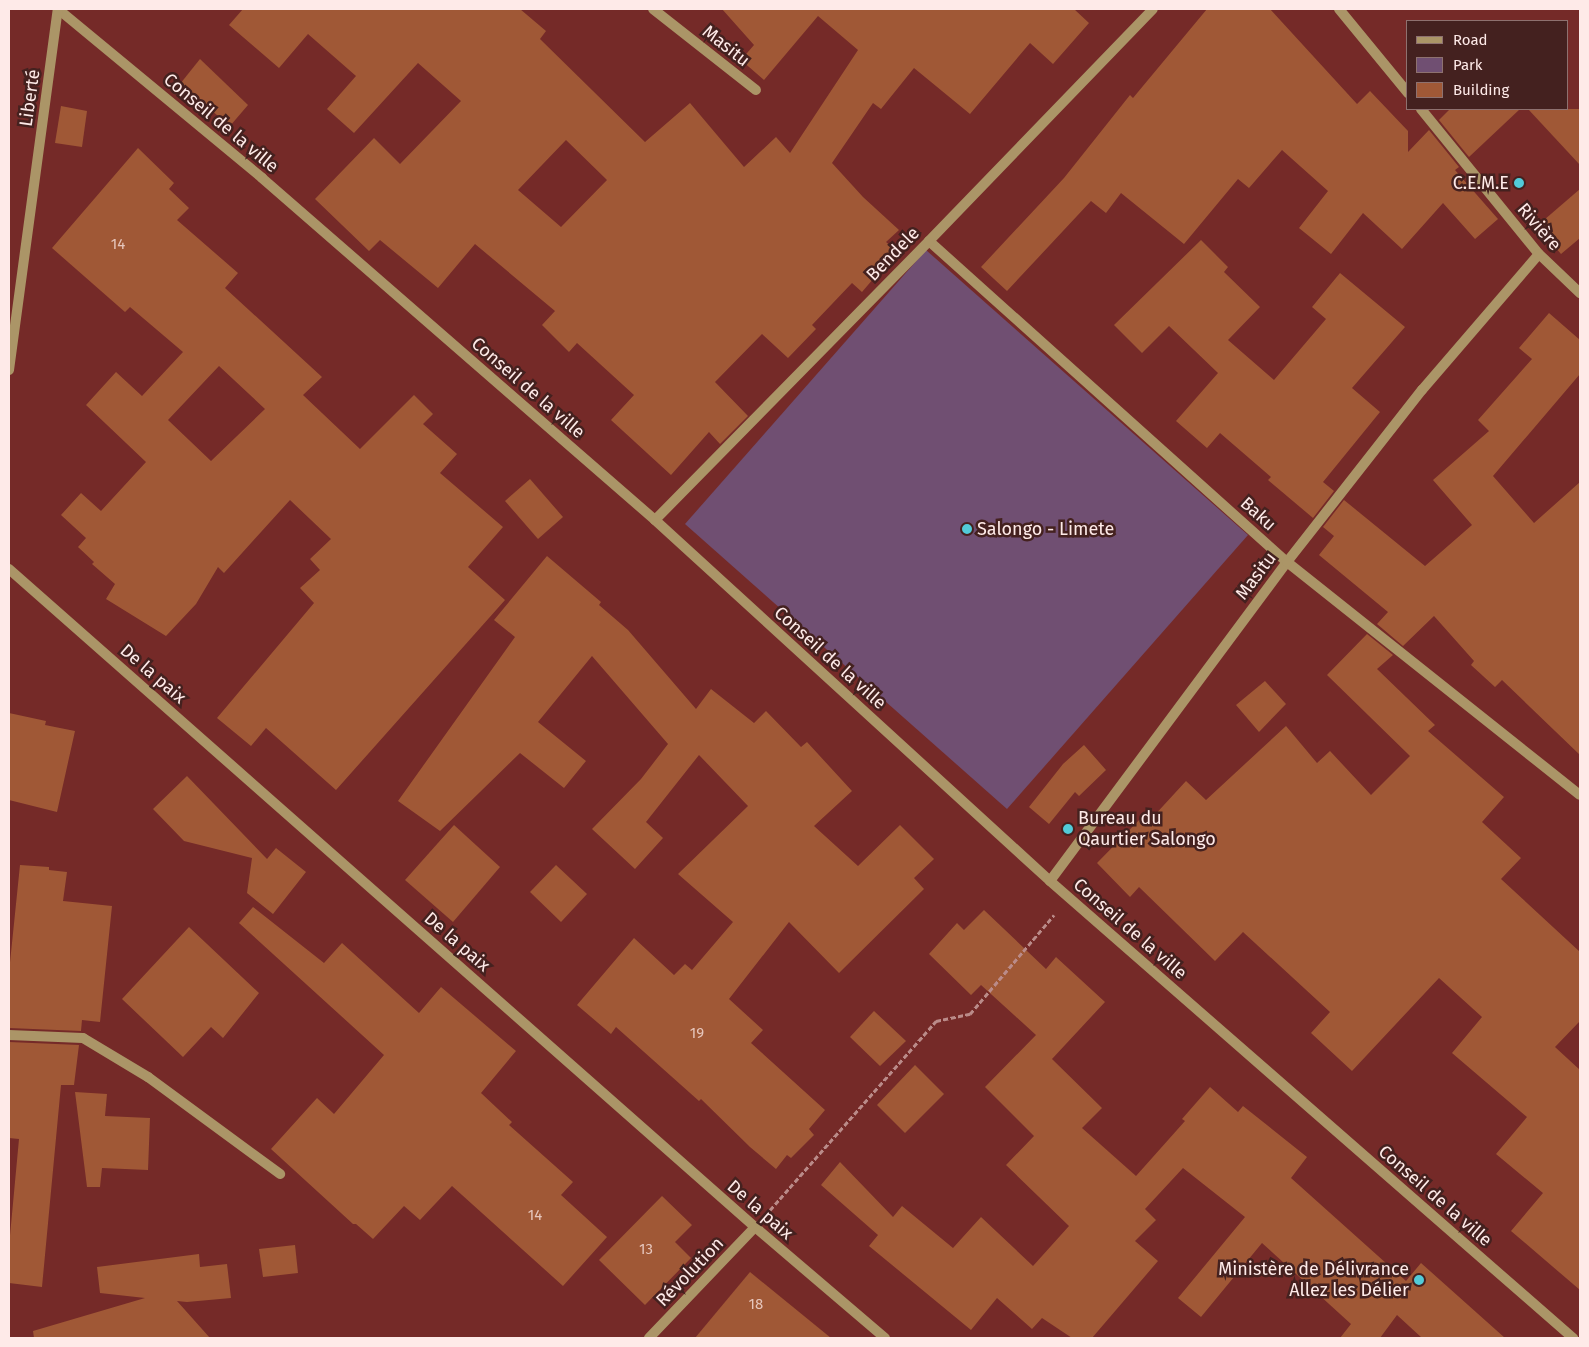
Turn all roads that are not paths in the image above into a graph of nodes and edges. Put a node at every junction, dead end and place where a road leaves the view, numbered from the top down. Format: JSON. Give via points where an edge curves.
{"nodes":[{"id":1,"x":58,"y":9,"type":"edge"},
{"id":2,"x":653,"y":9,"type":"edge"},
{"id":3,"x":1153,"y":9,"type":"edge"},
{"id":4,"x":1339,"y":9,"type":"edge"},
{"id":5,"x":756,"y":90,"type":"dead end"},
{"id":6,"x":1406,"y":91,"type":"edge"},
{"id":7,"x":1421,"y":110,"type":"edge"},
{"id":8,"x":929,"y":241,"type":"junction"},
{"id":9,"x":1539,"y":254,"type":"junction"},
{"id":10,"x":1580,"y":293,"type":"edge"},
{"id":11,"x":9,"y":370,"type":"edge"},
{"id":12,"x":655,"y":520,"type":"junction"},
{"id":13,"x":1287,"y":562,"type":"junction"},
{"id":14,"x":9,"y":569,"type":"edge"},
{"id":15,"x":1580,"y":795,"type":"edge"},
{"id":16,"x":1050,"y":881,"type":"junction"},
{"id":17,"x":9,"y":1035,"type":"edge"},
{"id":18,"x":280,"y":1174,"type":"dead end"},
{"id":19,"x":755,"y":1227,"type":"junction"},
{"id":20,"x":649,"y":1338,"type":"edge"},
{"id":21,"x":884,"y":1338,"type":"edge"},
{"id":22,"x":1573,"y":1338,"type":"edge"}],
"edges":[{"from":1,"to":11,"type":"street","name":"Liberté"},
{"from":1,"to":12,"type":"street","name":"Conseil de la ville","via":[[262,178]]},
{"from":2,"to":5,"type":"street","name":"Masitu"},
{"from":3,"to":8,"type":"street","name":"Bendele"},
{"from":4,"to":6,"type":"street"},
{"from":7,"to":9,"type":"street","name":"Rivière"},
{"from":8,"to":12,"type":"street","name":"Bendele"},
{"from":8,"to":13,"type":"street","name":"Baku"},
{"from":9,"to":10,"type":"street","name":"Rivière"},
{"from":9,"to":13,"type":"street","name":"Masitu","via":[[1422,390]]},
{"from":12,"to":16,"type":"street","name":"Conseil de la ville"},
{"from":13,"to":15,"type":"street","name":"Baku"},
{"from":13,"to":16,"type":"street","name":"Masitu"},
{"from":14,"to":19,"type":"street","name":"De la paix"},
{"from":16,"to":22,"type":"street","name":"Conseil de la ville"},
{"from":17,"to":18,"type":"street","via":[[83,1038],[148,1077]]},
{"from":19,"to":20,"type":"street","name":"Révolution"},
{"from":19,"to":21,"type":"street","name":"De la paix"}]}
